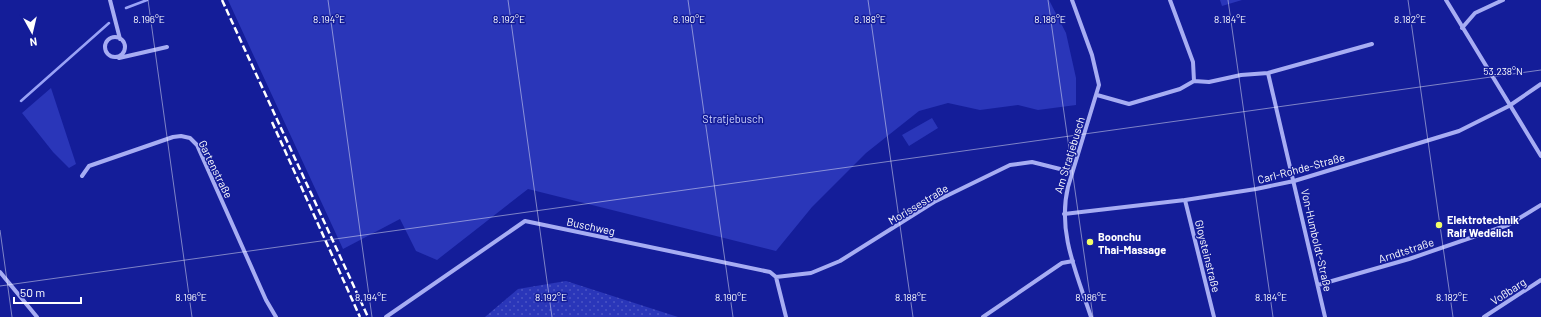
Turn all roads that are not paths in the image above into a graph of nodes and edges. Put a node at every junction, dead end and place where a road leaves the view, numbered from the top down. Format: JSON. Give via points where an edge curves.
{"nodes":[{"id":1,"x":110,"y":0,"type":"edge"},
{"id":2,"x":1072,"y":0,"type":"edge"},
{"id":3,"x":1170,"y":0,"type":"edge"},
{"id":4,"x":1446,"y":0,"type":"edge"},
{"id":5,"x":1503,"y":0,"type":"edge"},
{"id":6,"x":1462,"y":28,"type":"junction"},
{"id":7,"x":120,"y":39,"type":"junction"},
{"id":8,"x":1372,"y":44,"type":"dead end"},
{"id":9,"x":167,"y":47,"type":"dead end"},
{"id":10,"x":117,"y":57,"type":"junction"},
{"id":11,"x":1268,"y":73,"type":"junction"},
{"id":12,"x":1194,"y":81,"type":"junction"},
{"id":13,"x":1541,"y":84,"type":"edge"},
{"id":14,"x":1097,"y":95,"type":"junction"},
{"id":15,"x":1509,"y":106,"type":"junction"},
{"id":16,"x":1541,"y":156,"type":"edge"},
{"id":17,"x":1072,"y":172,"type":"junction"},
{"id":18,"x":82,"y":176,"type":"dead end"},
{"id":19,"x":1294,"y":181,"type":"junction"},
{"id":20,"x":1185,"y":200,"type":"junction"},
{"id":21,"x":1541,"y":205,"type":"edge"},
{"id":22,"x":1064,"y":214,"type":"junction"},
{"id":23,"x":1073,"y":261,"type":"junction"},
{"id":24,"x":0,"y":272,"type":"edge"},
{"id":25,"x":776,"y":277,"type":"junction"},
{"id":26,"x":1541,"y":280,"type":"edge"},
{"id":27,"x":1318,"y":285,"type":"junction"},
{"id":28,"x":37,"y":317,"type":"edge"},
{"id":29,"x":276,"y":317,"type":"edge"},
{"id":30,"x":386,"y":317,"type":"edge"},
{"id":31,"x":786,"y":317,"type":"edge"},
{"id":32,"x":983,"y":317,"type":"edge"},
{"id":33,"x":1092,"y":317,"type":"edge"},
{"id":34,"x":1214,"y":317,"type":"edge"},
{"id":35,"x":1325,"y":317,"type":"edge"},
{"id":36,"x":1484,"y":317,"type":"edge"}],
"edges":[{"from":1,"to":7,"type":"street"},
{"from":2,"to":14,"type":"street","name":"Am Stratjebusch","via":[[1092,55],[1099,85]]},
{"from":3,"to":12,"type":"street","via":[[1193,62]]},
{"from":4,"to":6,"type":"street"},
{"from":5,"to":6,"type":"street","via":[[1475,13]]},
{"from":6,"to":15,"type":"street"},
{"from":7,"to":10,"type":"street","via":[[124,44],[124,50]]},
{"from":7,"to":10,"type":"street","via":[[113,38],[106,44],[108,53]]},
{"from":8,"to":11,"type":"street"},
{"from":9,"to":10,"type":"street"},
{"from":11,"to":12,"type":"street","via":[[1241,75],[1209,82]]},
{"from":11,"to":19,"type":"street","name":"Von-Humboldt-Straße"},
{"from":12,"to":14,"type":"street","via":[[1180,89],[1129,104]]},
{"from":13,"to":15,"type":"street","name":"Carl-Rohde-Straße"},
{"from":14,"to":17,"type":"street","name":"Am Stratjebusch"},
{"from":15,"to":16,"type":"street"},
{"from":15,"to":19,"type":"street","name":"Carl-Rohde-Straße","via":[[1459,131]]},
{"from":17,"to":22,"type":"street","name":"Am Stratjebusch"},
{"from":17,"to":25,"type":"street","name":"Morissestraße","via":[[1032,162],[1010,165],[934,202],[840,261],[811,273]]},
{"from":18,"to":29,"type":"street","name":"Gartenstraße","via":[[88,166],[166,139],[181,136],[190,138],[197,145]]},
{"from":19,"to":20,"type":"street","name":"Carl-Rohde-Straße"},
{"from":19,"to":27,"type":"street","name":"Von-Humboldt-Straße"},
{"from":20,"to":22,"type":"street","name":"Carl-Rohde-Straße"},
{"from":20,"to":34,"type":"street","name":"Gloysteinstraße"},
{"from":21,"to":27,"type":"street","name":"Arndtstraße","via":[[1508,224],[1409,259]]},
{"from":22,"to":23,"type":"street","name":"Am Stratjebusch","via":[[1066,237]]},
{"from":23,"to":32,"type":"street","via":[[1062,264]]},
{"from":23,"to":33,"type":"street","name":"Am Stratjebusch"},
{"from":24,"to":28,"type":"street"},
{"from":25,"to":30,"type":"street","name":"Buschweg","via":[[770,272],[525,221]]},
{"from":25,"to":31,"type":"street"},
{"from":26,"to":36,"type":"street","name":"Voßbarg"},
{"from":27,"to":35,"type":"street","name":"Von-Humboldt-Straße"}]}
